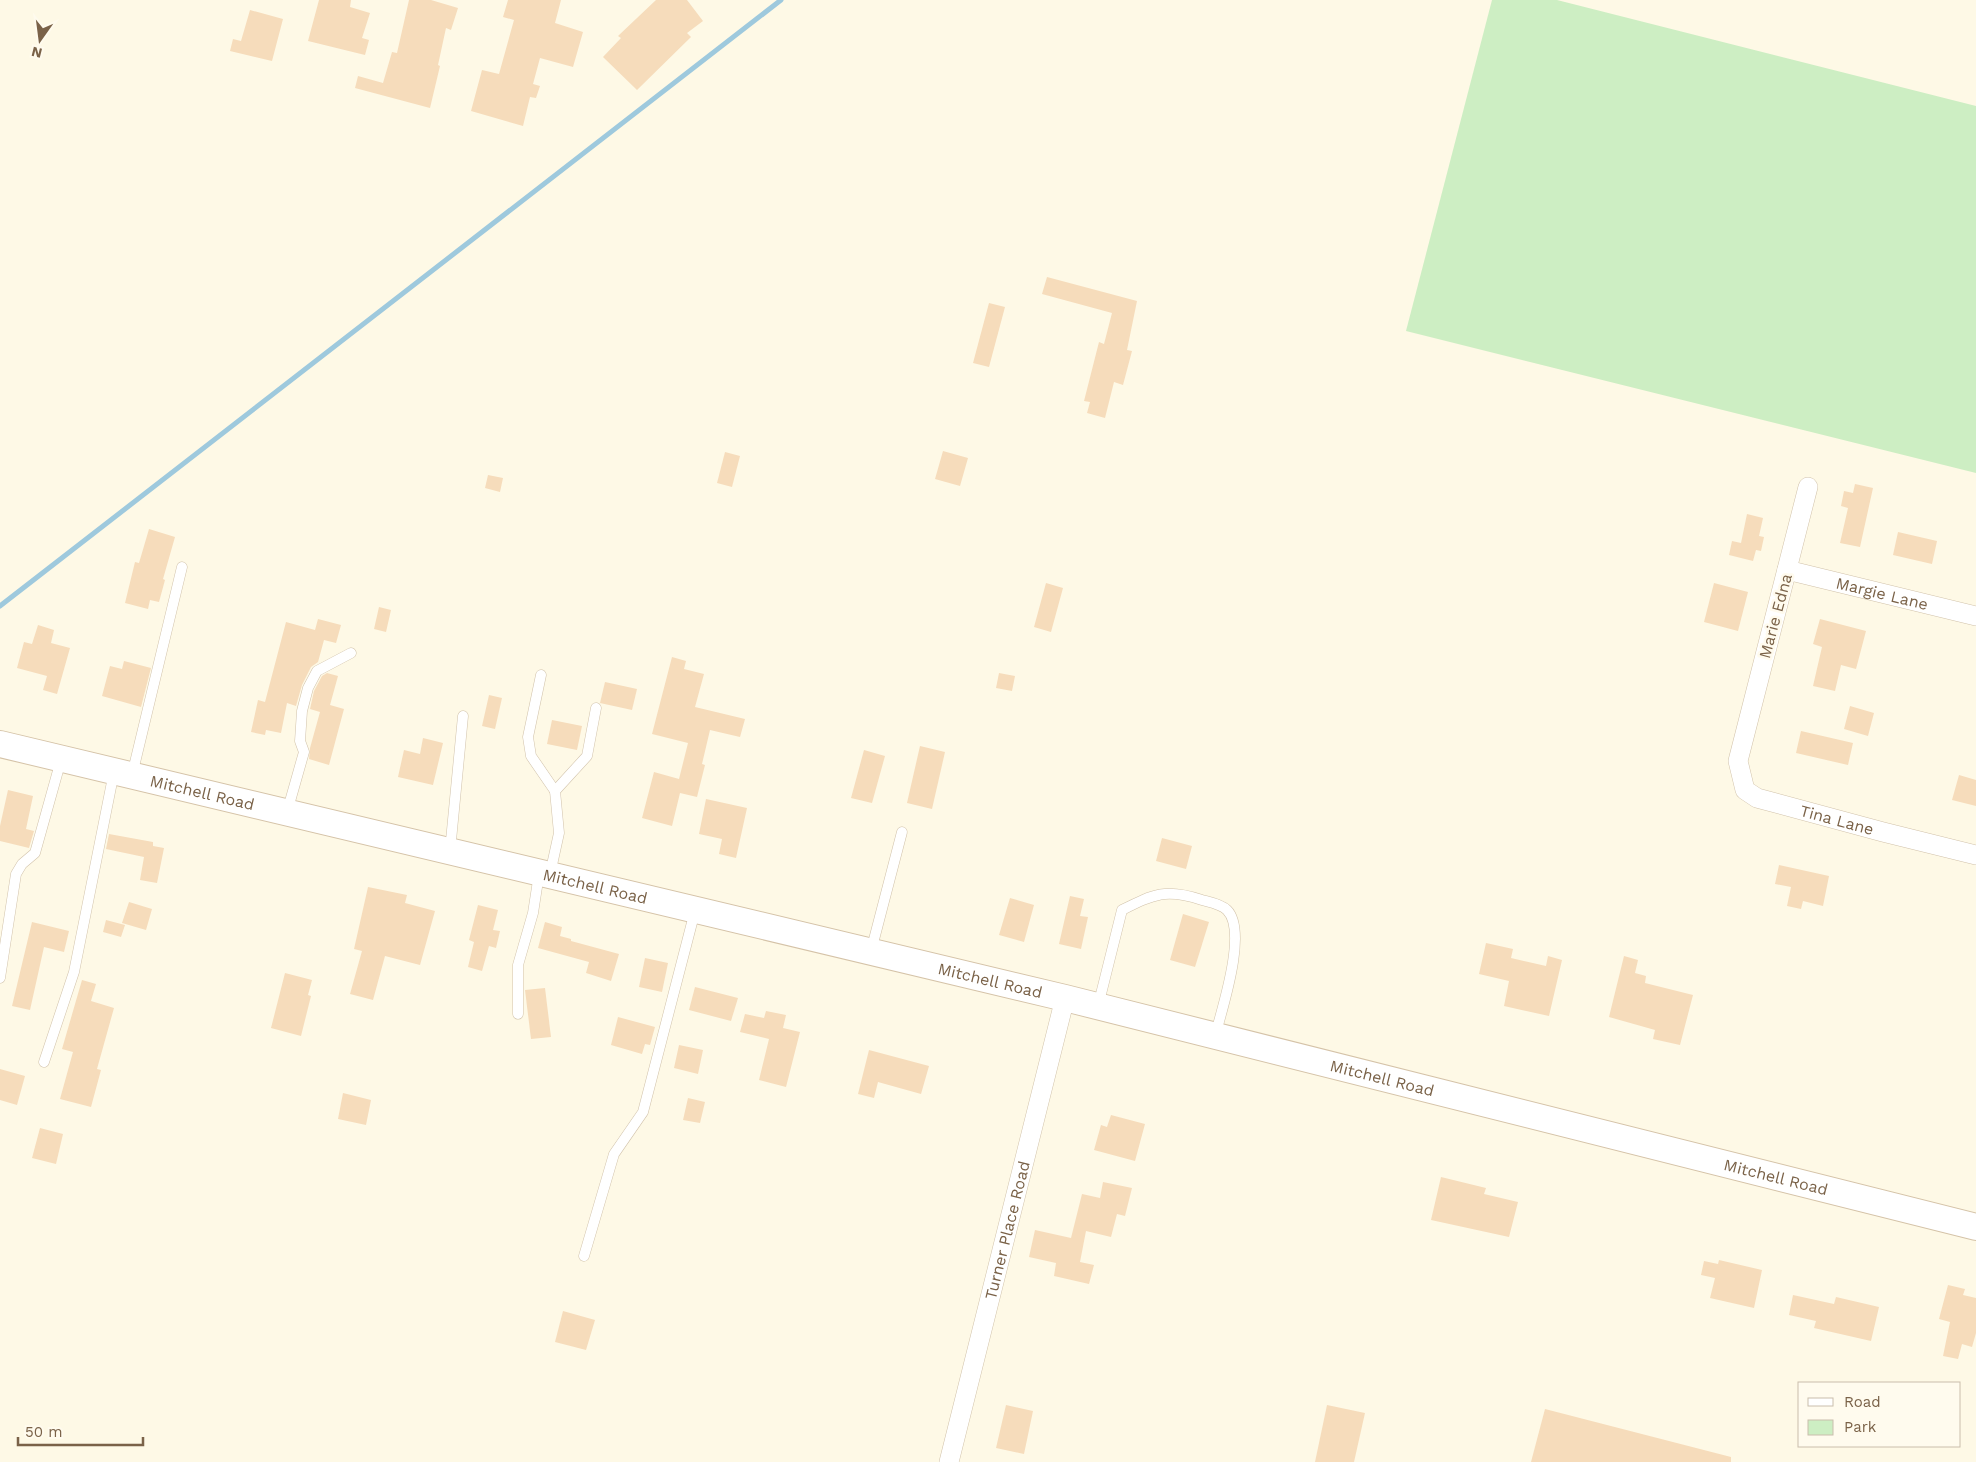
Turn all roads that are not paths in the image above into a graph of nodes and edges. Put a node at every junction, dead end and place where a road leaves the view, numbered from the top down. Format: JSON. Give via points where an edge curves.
{"nodes":[{"id":1,"x":1808,"y":488,"type":"dead end"},
{"id":2,"x":182,"y":567,"type":"dead end"},
{"id":3,"x":1787,"y":570,"type":"junction"},
{"id":4,"x":1976,"y":616,"type":"edge"},
{"id":5,"x":350,"y":653,"type":"dead end"},
{"id":6,"x":541,"y":675,"type":"dead end"},
{"id":7,"x":596,"y":708,"type":"dead end"},
{"id":8,"x":463,"y":716,"type":"dead end"},
{"id":9,"x":0,"y":744,"type":"edge"},
{"id":10,"x":1742,"y":745,"type":"joint"},
{"id":11,"x":61,"y":758,"type":"junction"},
{"id":12,"x":123,"y":773,"type":"junction"},
{"id":13,"x":555,"y":791,"type":"junction"},
{"id":14,"x":287,"y":812,"type":"junction"},
{"id":15,"x":902,"y":832,"type":"dead end"},
{"id":16,"x":450,"y":852,"type":"junction"},
{"id":17,"x":1976,"y":855,"type":"edge"},
{"id":18,"x":545,"y":874,"type":"junction"},
{"id":19,"x":696,"y":910,"type":"junction"},
{"id":20,"x":870,"y":952,"type":"junction"},
{"id":21,"x":0,"y":978,"type":"edge"},
{"id":22,"x":1065,"y":998,"type":"junction"},
{"id":23,"x":1098,"y":1006,"type":"junction"},
{"id":24,"x":518,"y":1014,"type":"dead end"},
{"id":25,"x":1215,"y":1036,"type":"junction"},
{"id":26,"x":44,"y":1062,"type":"dead end"},
{"id":27,"x":1976,"y":1227,"type":"edge"},
{"id":28,"x":584,"y":1256,"type":"dead end"},
{"id":29,"x":949,"y":1462,"type":"edge"}],
"edges":[{"from":1,"to":3,"type":"street","name":"Marie Edna"},
{"from":2,"to":12,"type":"lane"},
{"from":3,"to":4,"type":"street","name":"Margie Lane"},
{"from":3,"to":10,"type":"street","name":"Marie Edna"},
{"from":5,"to":14,"type":"lane","via":[[317,671],[308,688],[300,741],[304,752]]},
{"from":6,"to":13,"type":"lane","via":[[528,737],[531,756]]},
{"from":7,"to":13,"type":"lane","via":[[587,756]]},
{"from":8,"to":16,"type":"lane"},
{"from":9,"to":11,"type":"street","name":"Mitchell Road"},
{"from":10,"to":17,"type":"street","name":"Tina Lane","via":[[1738,761],[1745,790],[1757,798]]},
{"from":11,"to":12,"type":"street","name":"Mitchell Road"},
{"from":11,"to":21,"type":"lane","via":[[35,853],[16,874]]},
{"from":12,"to":14,"type":"street","name":"Mitchell Road"},
{"from":12,"to":26,"type":"lane","via":[[74,972]]},
{"from":13,"to":18,"type":"lane","via":[[559,833]]},
{"from":14,"to":16,"type":"street","name":"Mitchell Road"},
{"from":15,"to":20,"type":"lane"},
{"from":16,"to":18,"type":"street","name":"Mitchell Road"},
{"from":18,"to":19,"type":"street","name":"Mitchell Road"},
{"from":18,"to":24,"type":"lane","via":[[518,965]]},
{"from":19,"to":20,"type":"street","name":"Mitchell Road"},
{"from":19,"to":28,"type":"lane","via":[[643,1112],[614,1154]]},
{"from":20,"to":22,"type":"street","name":"Mitchell Road"},
{"from":22,"to":23,"type":"street","name":"Mitchell Road"},
{"from":22,"to":29,"type":"street","name":"Turner Place Road"},
{"from":23,"to":25,"type":"street","name":"Mitchell Road"},
{"from":23,"to":25,"type":"lane","via":[[1122,910],[1151,896],[1185,894],[1219,905],[1227,910],[1235,924],[1235,954]]},
{"from":25,"to":27,"type":"street","name":"Mitchell Road"}]}
